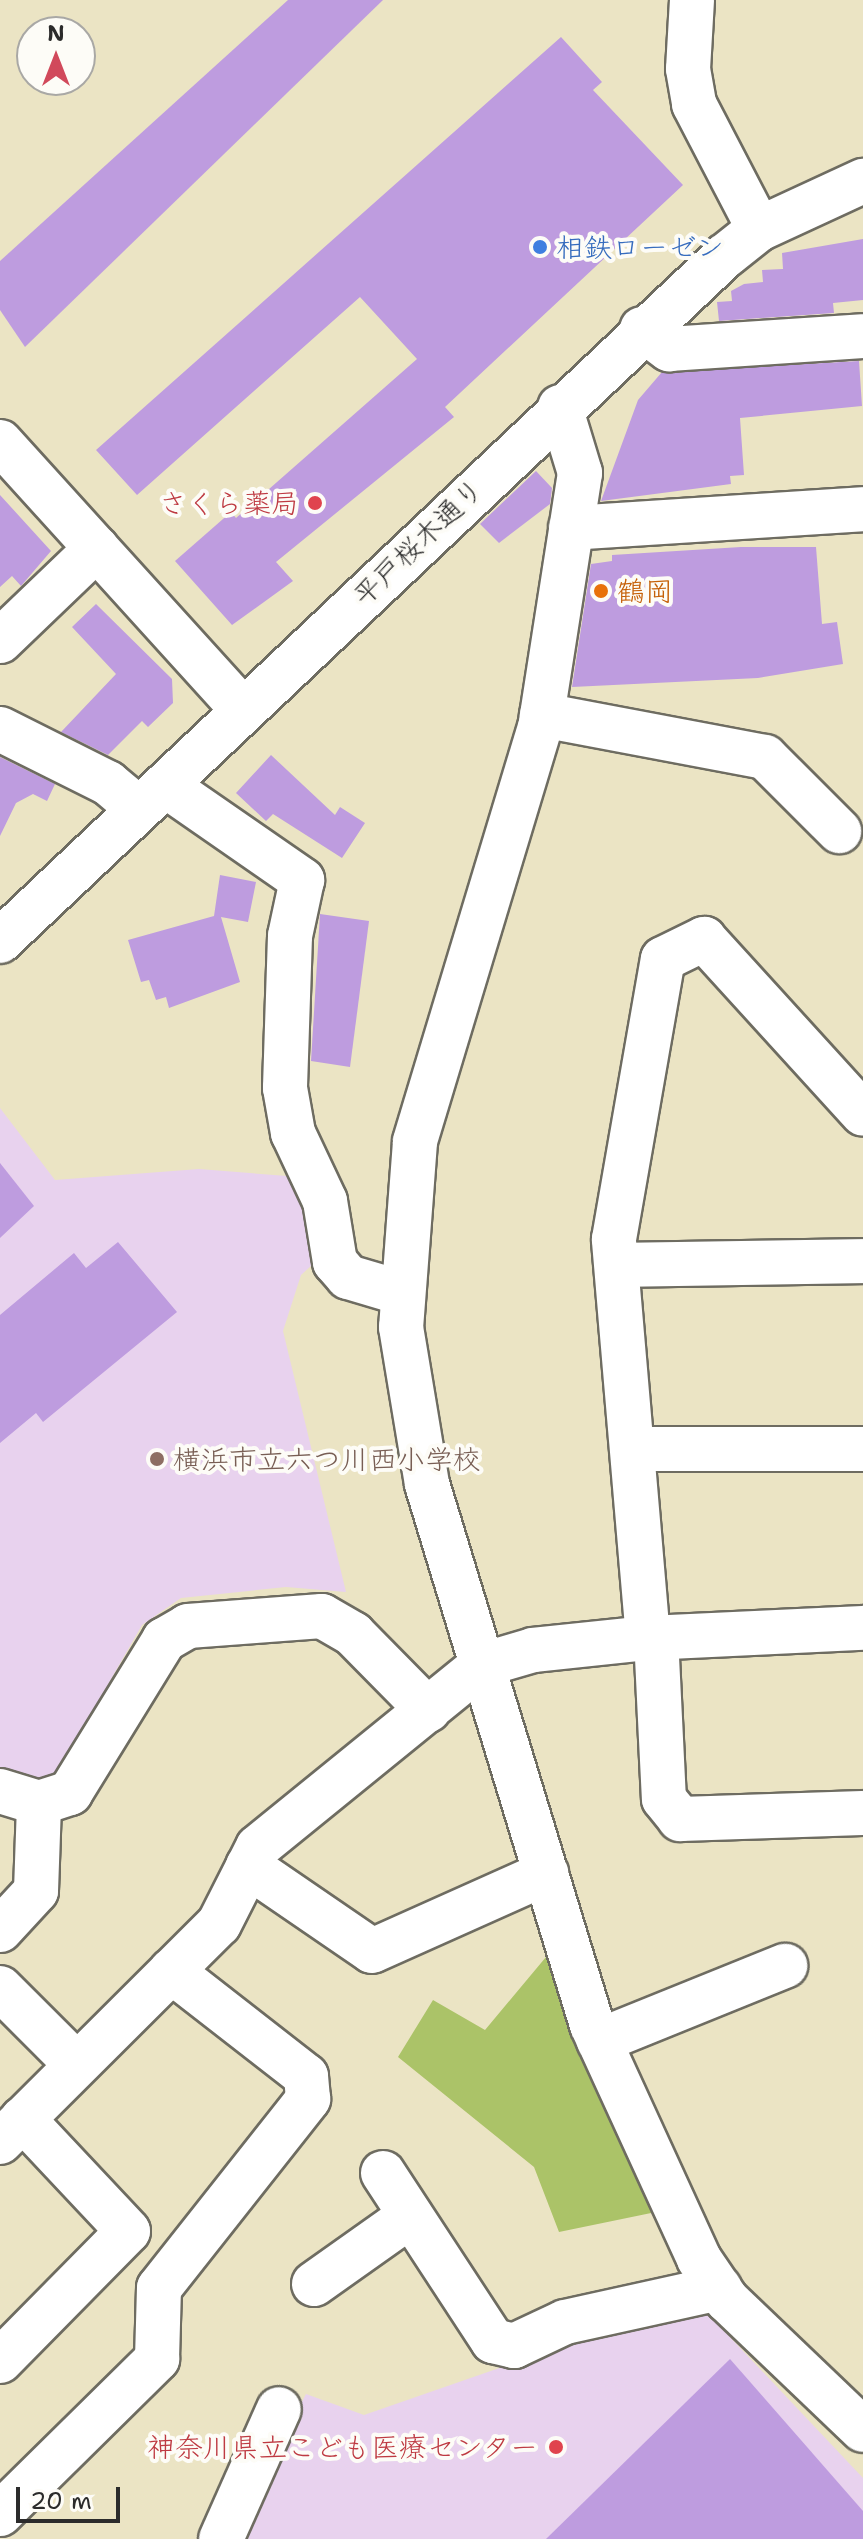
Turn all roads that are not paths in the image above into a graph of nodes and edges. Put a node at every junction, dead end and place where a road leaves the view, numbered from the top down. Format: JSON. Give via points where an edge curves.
{"nodes":[{"id":1,"x":692,"y":0,"type":"edge"},
{"id":2,"x":863,"y":181,"type":"edge"},
{"id":3,"x":759,"y":229,"type":"junction"},
{"id":4,"x":642,"y":329,"type":"junction"},
{"id":5,"x":863,"y":336,"type":"edge"},
{"id":6,"x":560,"y":407,"type":"junction"},
{"id":7,"x":0,"y":442,"type":"edge"},
{"id":8,"x":863,"y":509,"type":"edge"},
{"id":9,"x":571,"y":528,"type":"junction"},
{"id":10,"x":97,"y":548,"type":"junction"},
{"id":11,"x":0,"y":641,"type":"edge"},
{"id":12,"x":243,"y":710,"type":"junction"},
{"id":13,"x":542,"y":715,"type":"junction"},
{"id":14,"x":0,"y":729,"type":"edge"},
{"id":15,"x":152,"y":797,"type":"junction"},
{"id":16,"x":839,"y":831,"type":"dead end"},
{"id":17,"x":0,"y":941,"type":"edge"},
{"id":18,"x":863,"y":1114,"type":"edge"},
{"id":19,"x":863,"y":1261,"type":"edge"},
{"id":20,"x":620,"y":1265,"type":"junction"},
{"id":21,"x":402,"y":1293,"type":"junction"},
{"id":22,"x":634,"y":1449,"type":"junction"},
{"id":23,"x":863,"y":1449,"type":"edge"},
{"id":24,"x":863,"y":1628,"type":"edge"},
{"id":25,"x":652,"y":1638,"type":"junction"},
{"id":26,"x":482,"y":1665,"type":"junction"},
{"id":27,"x":428,"y":1710,"type":"junction"},
{"id":28,"x":20,"y":1797,"type":"edge"},
{"id":29,"x":863,"y":1813,"type":"edge"},
{"id":30,"x":248,"y":1866,"type":"junction"},
{"id":31,"x":546,"y":1873,"type":"junction"},
{"id":32,"x":0,"y":1930,"type":"edge"},
{"id":33,"x":785,"y":1966,"type":"dead end"},
{"id":34,"x":171,"y":1971,"type":"junction"},
{"id":35,"x":0,"y":1988,"type":"edge"},
{"id":36,"x":599,"y":2041,"type":"junction"},
{"id":37,"x":76,"y":2064,"type":"junction"},
{"id":38,"x":11,"y":2130,"type":"edge"},
{"id":39,"x":383,"y":2173,"type":"dead end"},
{"id":40,"x":410,"y":2216,"type":"junction"},
{"id":41,"x":314,"y":2284,"type":"dead end"},
{"id":42,"x":719,"y":2288,"type":"junction"},
{"id":43,"x":0,"y":2361,"type":"edge"},
{"id":44,"x":279,"y":2409,"type":"dead end"},
{"id":45,"x":863,"y":2430,"type":"edge"},
{"id":46,"x":0,"y":2514,"type":"edge"},
{"id":47,"x":221,"y":2539,"type":"edge"}],
"edges":[{"from":1,"to":3,"type":"street","via":[[688,69],[694,104]]},
{"from":2,"to":3,"type":"street","name":"平戸桜木通り"},
{"from":3,"to":4,"type":"street","name":"平戸桜木通り"},
{"from":4,"to":5,"type":"street","via":[[669,349]]},
{"from":4,"to":6,"type":"street","name":"平戸桜木通り"},
{"from":6,"to":9,"type":"street","via":[[580,473]]},
{"from":6,"to":12,"type":"street","name":"平戸桜木通り"},
{"from":7,"to":10,"type":"street"},
{"from":8,"to":9,"type":"street"},
{"from":9,"to":13,"type":"street"},
{"from":10,"to":11,"type":"street"},
{"from":10,"to":12,"type":"street"},
{"from":12,"to":15,"type":"street","name":"平戸桜木通り"},
{"from":13,"to":16,"type":"street","via":[[765,757]]},
{"from":13,"to":21,"type":"street","via":[[480,974],[415,1142]]},
{"from":14,"to":15,"type":"street","via":[[108,783]]},
{"from":15,"to":17,"type":"street","name":"平戸桜木通り"},
{"from":15,"to":21,"type":"street","via":[[302,880],[290,936],[285,1088],[293,1133],[325,1201],[335,1262],[348,1277]]},
{"from":18,"to":20,"type":"street","via":[[704,939],[663,959],[640,1041],[614,1239]]},
{"from":19,"to":20,"type":"street"},
{"from":20,"to":22,"type":"street"},
{"from":21,"to":26,"type":"street","via":[[401,1327],[427,1484]]},
{"from":22,"to":23,"type":"street"},
{"from":22,"to":25,"type":"street"},
{"from":24,"to":25,"type":"street"},
{"from":25,"to":26,"type":"street","via":[[533,1650]]},
{"from":25,"to":29,"type":"street","via":[[664,1799],[680,1819]]},
{"from":26,"to":27,"type":"street"},
{"from":26,"to":31,"type":"street"},
{"from":27,"to":28,"type":"street","via":[[353,1634],[322,1616],[188,1626],[164,1640],[70,1793]]},
{"from":27,"to":30,"type":"street","via":[[258,1847]]},
{"from":28,"to":32,"type":"street","via":[[36,1891]]},
{"from":30,"to":31,"type":"street","via":[[372,1951]]},
{"from":30,"to":34,"type":"street","via":[[219,1924]]},
{"from":31,"to":36,"type":"street"},
{"from":33,"to":36,"type":"street"},
{"from":34,"to":37,"type":"street"},
{"from":34,"to":46,"type":"street","via":[[306,2076],[308,2099],[159,2288],[157,2359]]},
{"from":35,"to":37,"type":"street"},
{"from":36,"to":42,"type":"street","via":[[662,2185]]},
{"from":37,"to":38,"type":"street"},
{"from":38,"to":43,"type":"street","via":[[128,2231]]},
{"from":39,"to":40,"type":"street"},
{"from":40,"to":41,"type":"street"},
{"from":40,"to":42,"type":"street","via":[[493,2341],[514,2346],[565,2322]]},
{"from":42,"to":45,"type":"street"},
{"from":44,"to":47,"type":"street"}]}
